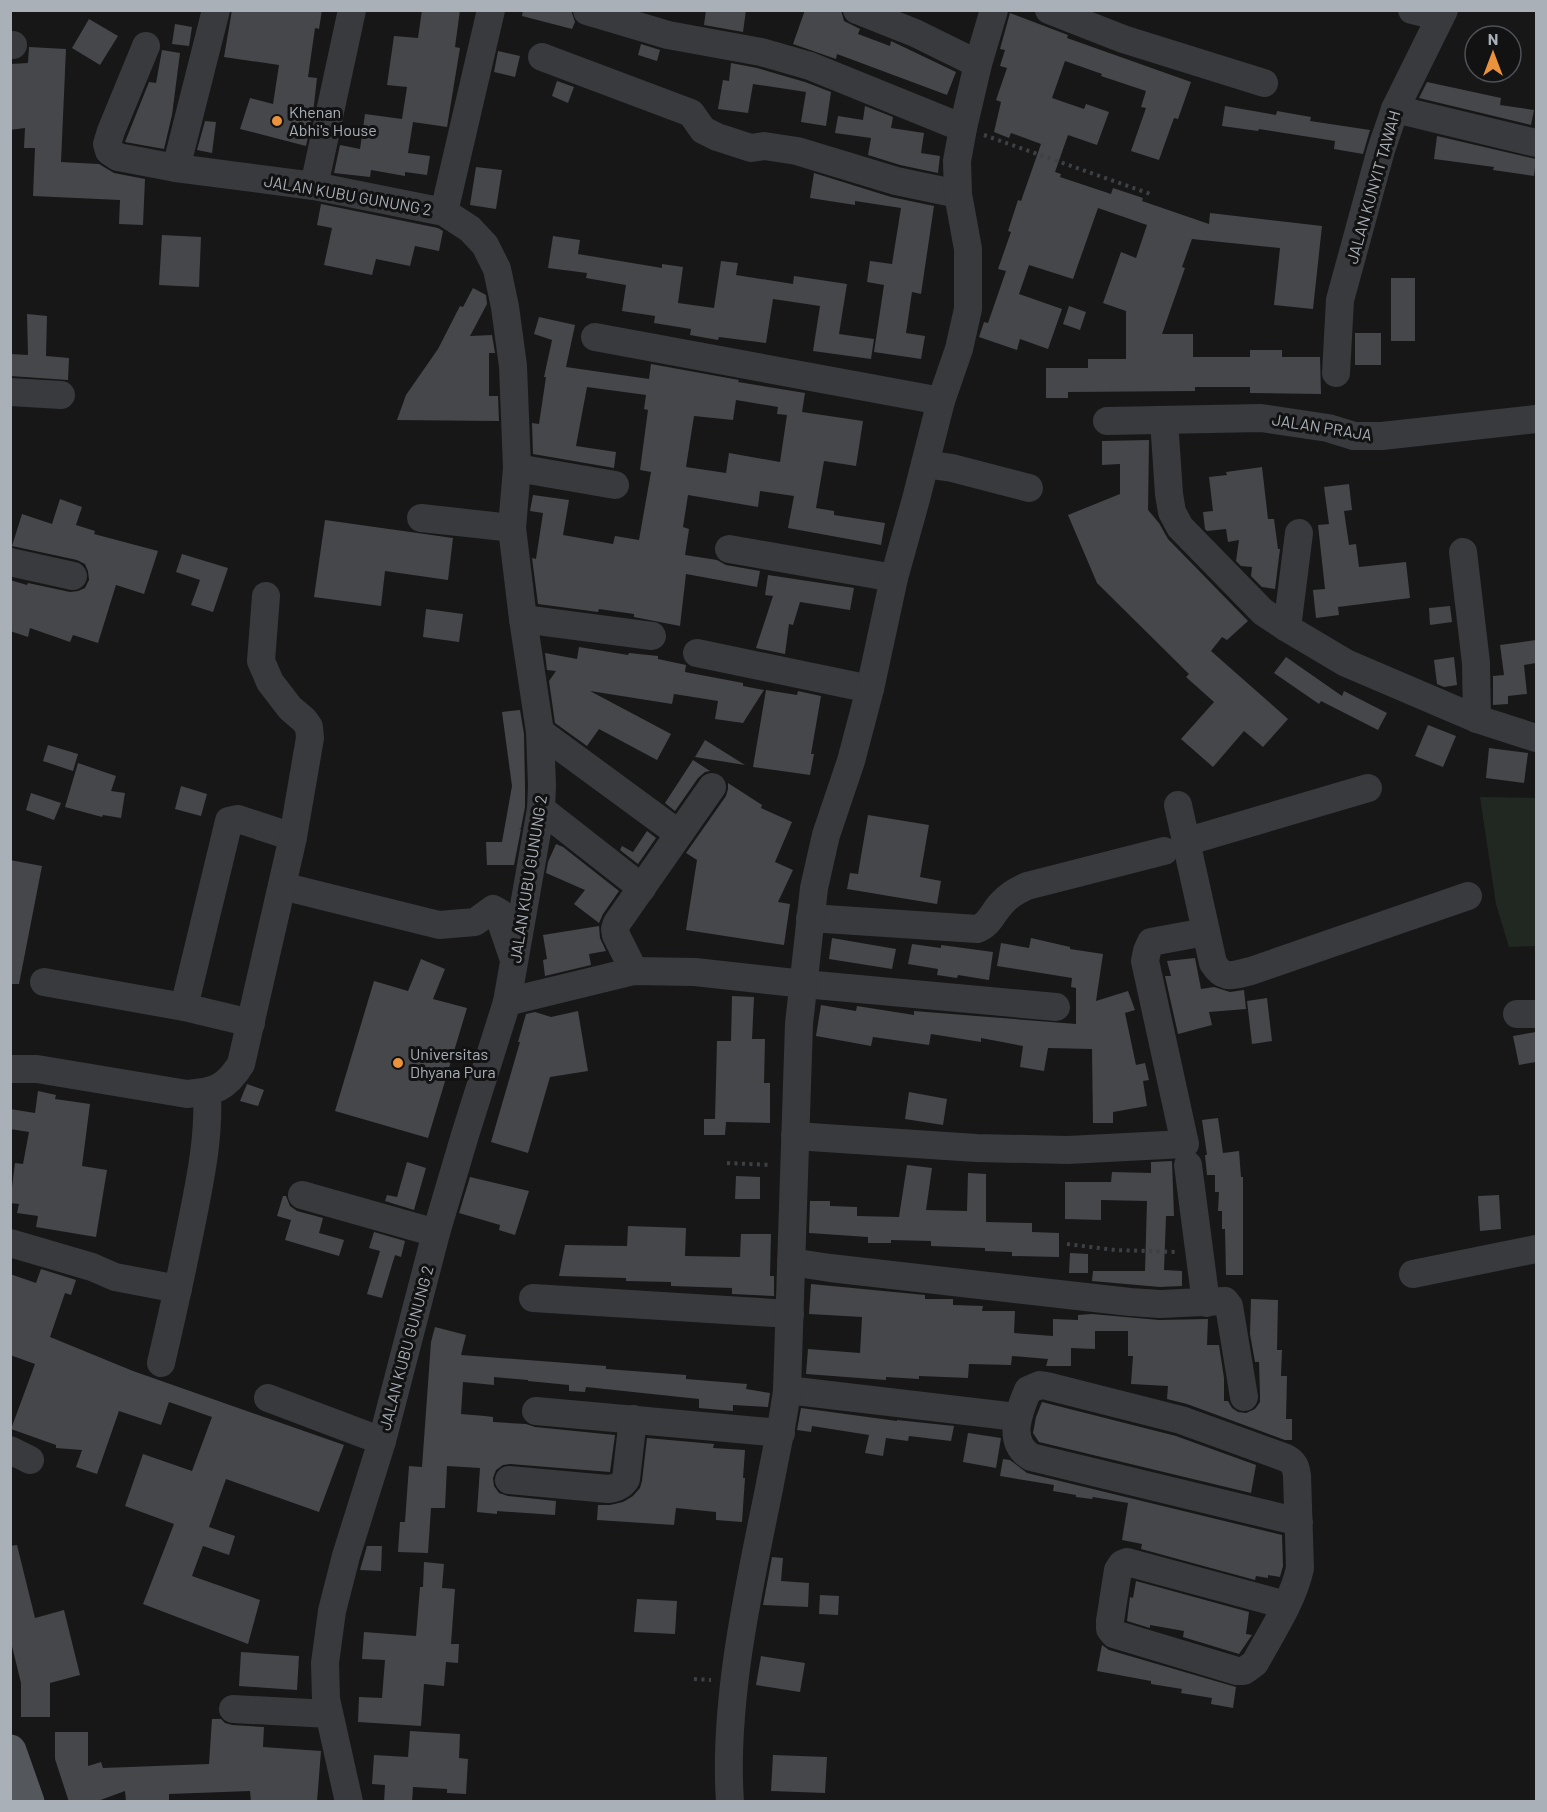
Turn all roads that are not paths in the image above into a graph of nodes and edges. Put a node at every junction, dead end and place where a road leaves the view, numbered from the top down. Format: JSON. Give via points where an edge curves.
{"nodes":[{"id":1,"x":216,"y":10,"type":"edge"},
{"id":2,"x":352,"y":10,"type":"edge"},
{"id":3,"x":491,"y":10,"type":"edge"},
{"id":4,"x":857,"y":10,"type":"edge"},
{"id":5,"x":994,"y":10,"type":"edge"},
{"id":6,"x":1049,"y":10,"type":"edge"},
{"id":7,"x":1412,"y":10,"type":"edge"},
{"id":8,"x":587,"y":11,"type":"edge"},
{"id":9,"x":1442,"y":14,"type":"edge"},
{"id":10,"x":146,"y":46,"type":"dead end"},
{"id":11,"x":542,"y":57,"type":"dead end"},
{"id":12,"x":978,"y":64,"type":"junction"},
{"id":13,"x":1264,"y":83,"type":"dead end"},
{"id":14,"x":1395,"y":109,"type":"junction"},
{"id":15,"x":963,"y":128,"type":"junction"},
{"id":16,"x":1536,"y":143,"type":"edge"},
{"id":17,"x":176,"y":168,"type":"junction"},
{"id":18,"x":314,"y":186,"type":"junction"},
{"id":19,"x":958,"y":194,"type":"junction"},
{"id":20,"x":444,"y":212,"type":"junction"},
{"id":21,"x":595,"y":338,"type":"dead end"},
{"id":22,"x":1336,"y":373,"type":"dead end"},
{"id":23,"x":10,"y":392,"type":"edge"},
{"id":24,"x":61,"y":395,"type":"dead end"},
{"id":25,"x":941,"y":401,"type":"junction"},
{"id":26,"x":1536,"y":419,"type":"edge"},
{"id":27,"x":1164,"y":420,"type":"junction"},
{"id":28,"x":1107,"y":421,"type":"dead end"},
{"id":29,"x":925,"y":464,"type":"junction"},
{"id":30,"x":517,"y":468,"type":"junction"},
{"id":31,"x":615,"y":485,"type":"dead end"},
{"id":32,"x":1029,"y":488,"type":"dead end"},
{"id":33,"x":421,"y":518,"type":"dead end"},
{"id":34,"x":512,"y":528,"type":"junction"},
{"id":35,"x":1299,"y":533,"type":"dead end"},
{"id":36,"x":729,"y":549,"type":"dead end"},
{"id":37,"x":1462,"y":552,"type":"dead end"},
{"id":38,"x":10,"y":562,"type":"edge"},
{"id":39,"x":73,"y":576,"type":"dead end"},
{"id":40,"x":894,"y":578,"type":"junction"},
{"id":41,"x":266,"y":596,"type":"dead end"},
{"id":42,"x":523,"y":619,"type":"junction"},
{"id":43,"x":1287,"y":628,"type":"junction"},
{"id":44,"x":652,"y":636,"type":"dead end"},
{"id":45,"x":697,"y":653,"type":"dead end"},
{"id":46,"x":870,"y":689,"type":"junction"},
{"id":47,"x":1477,"y":719,"type":"junction"},
{"id":48,"x":540,"y":732,"type":"junction"},
{"id":49,"x":1536,"y":738,"type":"edge"},
{"id":50,"x":712,"y":788,"type":"dead end"},
{"id":51,"x":1368,"y":788,"type":"dead end"},
{"id":52,"x":1178,"y":805,"type":"dead end"},
{"id":53,"x":541,"y":809,"type":"junction"},
{"id":54,"x":678,"y":834,"type":"junction"},
{"id":55,"x":293,"y":837,"type":"junction"},
{"id":56,"x":1174,"y":846,"type":"junction"},
{"id":57,"x":282,"y":886,"type":"junction"},
{"id":58,"x":642,"y":888,"type":"junction"},
{"id":59,"x":1468,"y":896,"type":"dead end"},
{"id":60,"x":810,"y":918,"type":"junction"},
{"id":61,"x":1205,"y":932,"type":"junction"},
{"id":62,"x":515,"y":962,"type":"junction"},
{"id":63,"x":634,"y":971,"type":"junction"},
{"id":64,"x":44,"y":982,"type":"dead end"},
{"id":65,"x":804,"y":984,"type":"junction"},
{"id":66,"x":507,"y":1002,"type":"junction"},
{"id":67,"x":184,"y":1007,"type":"junction"},
{"id":68,"x":1056,"y":1007,"type":"dead end"},
{"id":69,"x":251,"y":1023,"type":"junction"},
{"id":70,"x":10,"y":1069,"type":"edge"},
{"id":71,"x":207,"y":1093,"type":"junction"},
{"id":72,"x":795,"y":1136,"type":"junction"},
{"id":73,"x":1188,"y":1165,"type":"dead end"},
{"id":74,"x":302,"y":1195,"type":"dead end"},
{"id":75,"x":436,"y":1233,"type":"junction"},
{"id":76,"x":10,"y":1243,"type":"edge"},
{"id":77,"x":1536,"y":1249,"type":"edge"},
{"id":78,"x":791,"y":1262,"type":"junction"},
{"id":79,"x":1413,"y":1274,"type":"dead end"},
{"id":80,"x":178,"y":1289,"type":"junction"},
{"id":81,"x":533,"y":1298,"type":"dead end"},
{"id":82,"x":1206,"y":1303,"type":"junction"},
{"id":83,"x":790,"y":1314,"type":"junction"},
{"id":84,"x":161,"y":1363,"type":"dead end"},
{"id":85,"x":787,"y":1390,"type":"junction"},
{"id":86,"x":1244,"y":1397,"type":"dead end"},
{"id":87,"x":268,"y":1398,"type":"dead end"},
{"id":88,"x":536,"y":1411,"type":"dead end"},
{"id":89,"x":1017,"y":1417,"type":"junction"},
{"id":90,"x":633,"y":1419,"type":"junction"},
{"id":91,"x":781,"y":1433,"type":"junction"},
{"id":92,"x":382,"y":1442,"type":"junction"},
{"id":93,"x":509,"y":1480,"type":"dead end"},
{"id":94,"x":1299,"y":1522,"type":"junction"},
{"id":95,"x":1286,"y":1605,"type":"junction"},
{"id":96,"x":233,"y":1709,"type":"dead end"},
{"id":97,"x":329,"y":1714,"type":"junction"},
{"id":98,"x":10,"y":1751,"type":"edge"},
{"id":99,"x":28,"y":1802,"type":"edge"},
{"id":100,"x":349,"y":1802,"type":"edge"},
{"id":101,"x":730,"y":1802,"type":"edge"}],
"edges":[{"from":1,"to":17,"type":"street"},
{"from":2,"to":18,"type":"street"},
{"from":3,"to":20,"type":"street"},
{"from":4,"to":12,"type":"street"},
{"from":5,"to":12,"type":"street"},
{"from":6,"to":13,"type":"street","via":[[1123,39]]},
{"from":7,"to":9,"type":"street"},
{"from":8,"to":15,"type":"street","via":[[668,35],[761,52],[810,66]]},
{"from":9,"to":14,"type":"street","name":"JALAN KUNYIT TAWAH"},
{"from":10,"to":17,"type":"street","name":"JALAN KUBU GUNUNG 2","via":[[107,144],[118,157]]},
{"from":11,"to":19,"type":"street","via":[[691,113],[703,130],[717,137],[751,148],[797,151],[896,181]]},
{"from":12,"to":15,"type":"street"},
{"from":14,"to":16,"type":"street"},
{"from":14,"to":22,"type":"street","name":"JALAN KUNYIT TAWAH","via":[[1340,300]]},
{"from":15,"to":19,"type":"street"},
{"from":17,"to":18,"type":"street","name":"JALAN KUBU GUNUNG 2"},
{"from":18,"to":20,"type":"street","name":"JALAN KUBU GUNUNG 2"},
{"from":19,"to":25,"type":"street","via":[[968,249],[968,309]]},
{"from":20,"to":30,"type":"street","name":"JALAN KUBU GUNUNG 2","via":[[485,244],[497,269],[513,366]]},
{"from":21,"to":25,"type":"street"},
{"from":23,"to":24,"type":"street"},
{"from":25,"to":29,"type":"street"},
{"from":26,"to":27,"type":"street","name":"JALAN PRAJA","via":[[1382,436],[1354,436],[1262,418]]},
{"from":27,"to":28,"type":"street","name":"JALAN PRAJA"},
{"from":27,"to":43,"type":"street","via":[[1170,503],[1180,528],[1263,612]]},
{"from":29,"to":32,"type":"street"},
{"from":29,"to":40,"type":"street"},
{"from":30,"to":31,"type":"street"},
{"from":30,"to":34,"type":"street","name":"JALAN KUBU GUNUNG 2"},
{"from":33,"to":34,"type":"street"},
{"from":34,"to":42,"type":"street","name":"JALAN KUBU GUNUNG 2"},
{"from":35,"to":43,"type":"street"},
{"from":36,"to":40,"type":"street"},
{"from":37,"to":47,"type":"street","via":[[1476,663]]},
{"from":38,"to":39,"type":"street"},
{"from":40,"to":46,"type":"street"},
{"from":41,"to":55,"type":"street","via":[[261,661],[270,682],[309,728]]},
{"from":42,"to":44,"type":"street"},
{"from":42,"to":48,"type":"street","name":"JALAN KUBU GUNUNG 2"},
{"from":43,"to":47,"type":"street","via":[[1347,663]]},
{"from":45,"to":46,"type":"street"},
{"from":46,"to":60,"type":"street","via":[[826,836]]},
{"from":47,"to":49,"type":"street"},
{"from":48,"to":53,"type":"street","name":"JALAN KUBU GUNUNG 2"},
{"from":48,"to":54,"type":"street"},
{"from":50,"to":54,"type":"street"},
{"from":51,"to":56,"type":"street"},
{"from":52,"to":56,"type":"street"},
{"from":53,"to":58,"type":"street"},
{"from":53,"to":62,"type":"street","name":"JALAN KUBU GUNUNG 2"},
{"from":54,"to":58,"type":"street"},
{"from":55,"to":57,"type":"street"},
{"from":55,"to":67,"type":"street","via":[[238,819],[229,821]]},
{"from":56,"to":60,"type":"street","via":[[1027,886],[1012,893],[985,927],[977,929]]},
{"from":56,"to":61,"type":"street"},
{"from":57,"to":62,"type":"street","via":[[439,925],[476,922],[493,909],[500,913]]},
{"from":57,"to":69,"type":"street"},
{"from":58,"to":63,"type":"street","via":[[615,929]]},
{"from":59,"to":61,"type":"street","via":[[1228,976],[1218,972],[1213,963]]},
{"from":60,"to":65,"type":"street"},
{"from":61,"to":72,"type":"street","via":[[1151,942],[1145,961],[1185,1144],[1068,1150]]},
{"from":62,"to":66,"type":"street","name":"JALAN KUBU GUNUNG 2"},
{"from":63,"to":65,"type":"street","via":[[695,972]]},
{"from":63,"to":66,"type":"street"},
{"from":64,"to":67,"type":"street"},
{"from":65,"to":68,"type":"street"},
{"from":65,"to":72,"type":"street"},
{"from":66,"to":75,"type":"street","name":"JALAN KUBU GUNUNG 2"},
{"from":67,"to":69,"type":"street"},
{"from":69,"to":71,"type":"street","via":[[241,1064],[227,1082]]},
{"from":70,"to":71,"type":"street","via":[[37,1069],[187,1094]]},
{"from":71,"to":80,"type":"street","via":[[205,1154]]},
{"from":72,"to":78,"type":"street"},
{"from":73,"to":82,"type":"street"},
{"from":74,"to":75,"type":"street"},
{"from":75,"to":92,"type":"street","name":"JALAN KUBU GUNUNG 2"},
{"from":76,"to":80,"type":"street","via":[[115,1276]]},
{"from":77,"to":79,"type":"street"},
{"from":78,"to":82,"type":"street","via":[[1130,1302]]},
{"from":78,"to":83,"type":"street"},
{"from":80,"to":84,"type":"street"},
{"from":81,"to":83,"type":"street"},
{"from":82,"to":86,"type":"street","via":[[1225,1301],[1229,1306]]},
{"from":83,"to":85,"type":"street"},
{"from":85,"to":89,"type":"street"},
{"from":85,"to":91,"type":"street"},
{"from":87,"to":92,"type":"street"},
{"from":88,"to":90,"type":"street"},
{"from":89,"to":94,"type":"street","via":[[1018,1441],[1022,1451],[1031,1457]]},
{"from":89,"to":94,"type":"street","via":[[1028,1390],[1040,1385],[1181,1420],[1270,1451],[1292,1461],[1296,1468]]},
{"from":90,"to":91,"type":"street"},
{"from":90,"to":93,"type":"street","via":[[626,1479],[617,1487]]},
{"from":91,"to":101,"type":"street","via":[[754,1562],[735,1682]]},
{"from":92,"to":97,"type":"street","name":"JALAN KUBU GUNUNG 2","via":[[332,1611],[325,1663]]},
{"from":94,"to":95,"type":"street","via":[[1300,1568]]},
{"from":95,"to":95,"type":"street","via":[[1127,1562],[1118,1570],[1110,1629],[1123,1637],[1244,1671],[1255,1663]]},
{"from":96,"to":97,"type":"street"},
{"from":97,"to":100,"type":"street","name":"JALAN KUBU GUNUNG 2"},
{"from":98,"to":99,"type":"main road"}]}
